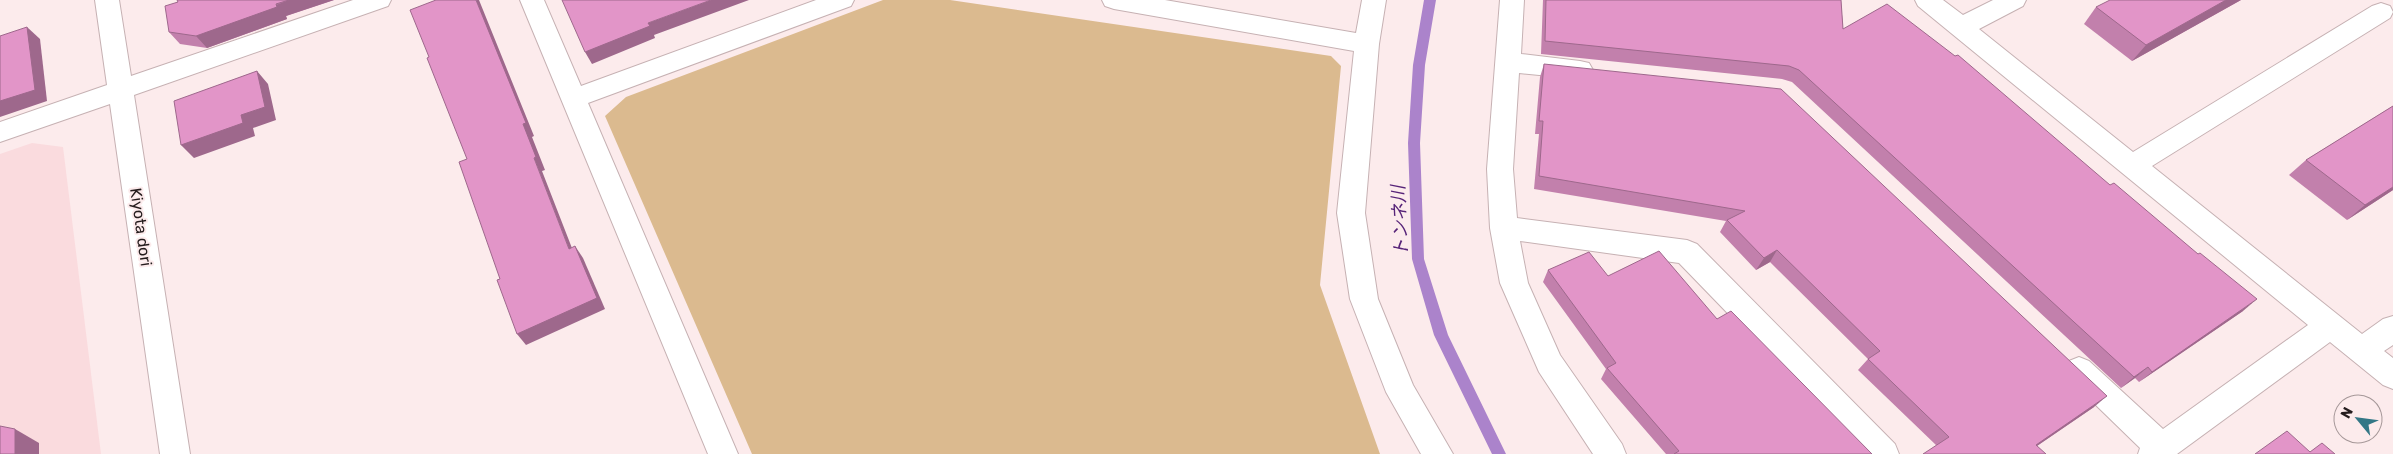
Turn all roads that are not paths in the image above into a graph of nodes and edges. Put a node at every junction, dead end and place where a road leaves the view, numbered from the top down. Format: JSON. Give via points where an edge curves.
{"nodes":[{"id":1,"x":107,"y":0,"type":"edge"},
{"id":2,"x":379,"y":0,"type":"edge"},
{"id":3,"x":532,"y":0,"type":"edge"},
{"id":4,"x":842,"y":0,"type":"edge"},
{"id":5,"x":1114,"y":0,"type":"edge"},
{"id":6,"x":1374,"y":0,"type":"edge"},
{"id":7,"x":1512,"y":0,"type":"edge"},
{"id":8,"x":1927,"y":0,"type":"edge"},
{"id":9,"x":2014,"y":0,"type":"edge"},
{"id":10,"x":2381,"y":12,"type":"dead end"},
{"id":11,"x":1961,"y":27,"type":"junction"},
{"id":12,"x":1367,"y":44,"type":"junction"},
{"id":13,"x":1508,"y":62,"type":"junction"},
{"id":14,"x":1606,"y":73,"type":"edge"},
{"id":15,"x":121,"y":89,"type":"junction"},
{"id":16,"x":576,"y":98,"type":"junction"},
{"id":17,"x":0,"y":132,"type":"edge"},
{"id":18,"x":2133,"y":165,"type":"junction"},
{"id":19,"x":1504,"y":228,"type":"junction"},
{"id":20,"x":2329,"y":326,"type":"junction"},
{"id":21,"x":2393,"y":328,"type":"edge"},
{"id":22,"x":2362,"y":351,"type":"junction"},
{"id":23,"x":2061,"y":354,"type":"edge"},
{"id":24,"x":2393,"y":376,"type":"edge"},
{"id":25,"x":2157,"y":451,"type":"edge"},
{"id":26,"x":175,"y":454,"type":"edge"},
{"id":27,"x":723,"y":454,"type":"edge"},
{"id":28,"x":1438,"y":454,"type":"edge"},
{"id":29,"x":1610,"y":454,"type":"edge"},
{"id":30,"x":1884,"y":454,"type":"edge"}],
"edges":[{"from":1,"to":15,"type":"street","name":"Kiyota dori"},
{"from":2,"to":15,"type":"street"},
{"from":3,"to":16,"type":"street"},
{"from":4,"to":16,"type":"street"},
{"from":5,"to":12,"type":"street"},
{"from":6,"to":12,"type":"street"},
{"from":7,"to":13,"type":"street"},
{"from":8,"to":11,"type":"street"},
{"from":9,"to":11,"type":"street"},
{"from":10,"to":18,"type":"street"},
{"from":11,"to":18,"type":"street"},
{"from":12,"to":28,"type":"street","via":[[1351,213],[1364,300],[1401,392]]},
{"from":13,"to":14,"type":"street"},
{"from":13,"to":19,"type":"street","via":[[1500,169]]},
{"from":15,"to":17,"type":"street"},
{"from":15,"to":26,"type":"street","name":"Kiyota dori"},
{"from":16,"to":27,"type":"street"},
{"from":18,"to":20,"type":"street"},
{"from":19,"to":29,"type":"street","via":[[1514,283],[1549,363]]},
{"from":19,"to":30,"type":"street","via":[[1687,252]]},
{"from":20,"to":22,"type":"street"},
{"from":20,"to":25,"type":"street"},
{"from":21,"to":22,"type":"street"},
{"from":22,"to":24,"type":"street"},
{"from":23,"to":25,"type":"street"}]}
